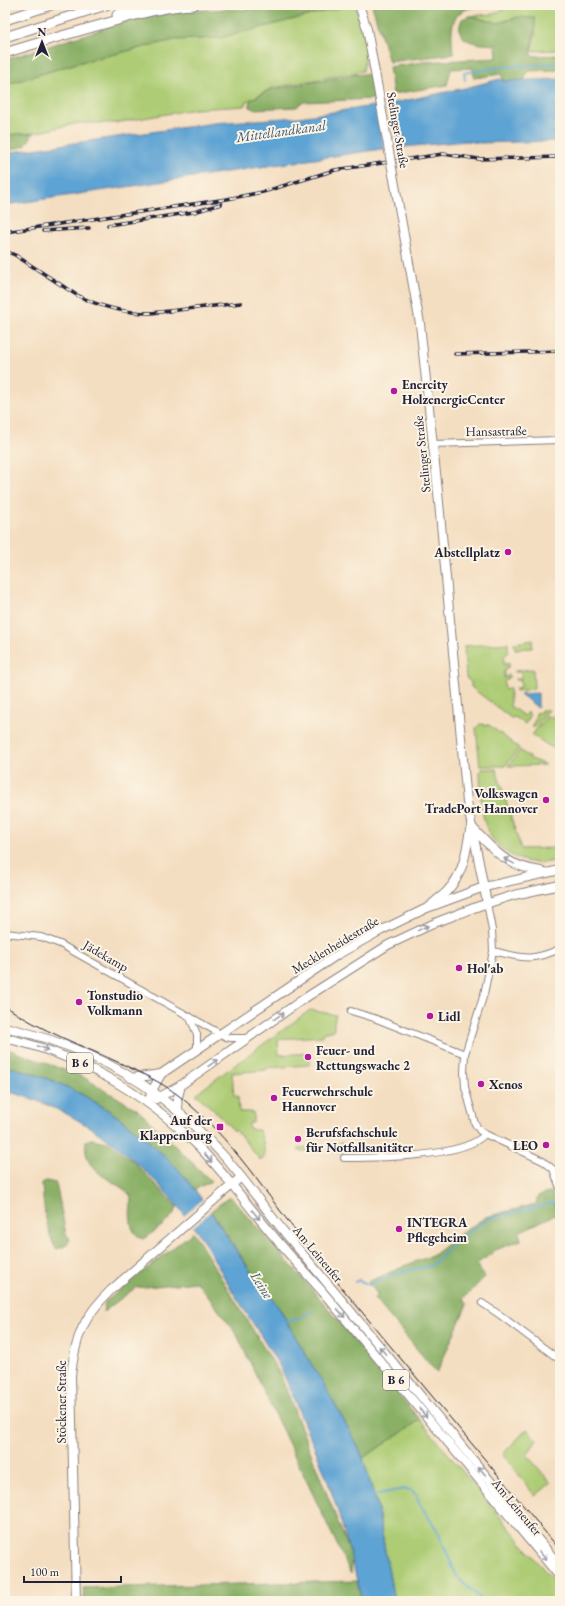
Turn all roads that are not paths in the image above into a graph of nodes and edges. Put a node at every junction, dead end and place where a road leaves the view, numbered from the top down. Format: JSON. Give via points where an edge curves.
{"nodes":[{"id":1,"x":51,"y":5,"type":"edge"},
{"id":2,"x":106,"y":5,"type":"edge"},
{"id":3,"x":141,"y":5,"type":"edge"},
{"id":4,"x":194,"y":5,"type":"edge"},
{"id":5,"x":359,"y":5,"type":"edge"},
{"id":6,"x":5,"y":20,"type":"edge"},
{"id":7,"x":62,"y":35,"type":"junction"},
{"id":8,"x":5,"y":37,"type":"edge"},
{"id":9,"x":5,"y":53,"type":"edge"},
{"id":10,"x":560,"y":440,"type":"edge"},
{"id":11,"x":433,"y":444,"type":"junction"},
{"id":12,"x":470,"y":826,"type":"junction"},
{"id":13,"x":560,"y":870,"type":"edge"},
{"id":14,"x":546,"y":872,"type":"junction"},
{"id":15,"x":560,"y":885,"type":"edge"},
{"id":16,"x":484,"y":887,"type":"junction"},
{"id":17,"x":487,"y":903,"type":"junction"},
{"id":18,"x":427,"y":908,"type":"junction"},
{"id":19,"x":5,"y":933,"type":"edge"},
{"id":20,"x":560,"y":949,"type":"edge"},
{"id":21,"x":493,"y":951,"type":"junction"},
{"id":22,"x":351,"y":1011,"type":"dead end"},
{"id":23,"x":189,"y":1016,"type":"junction"},
{"id":24,"x":5,"y":1027,"type":"edge"},
{"id":25,"x":220,"y":1033,"type":"junction"},
{"id":26,"x":5,"y":1038,"type":"edge"},
{"id":27,"x":247,"y":1038,"type":"junction"},
{"id":28,"x":198,"y":1049,"type":"junction"},
{"id":29,"x":465,"y":1054,"type":"junction"},
{"id":30,"x":160,"y":1074,"type":"junction"},
{"id":31,"x":131,"y":1078,"type":"junction"},
{"id":32,"x":180,"y":1085,"type":"junction"},
{"id":33,"x":152,"y":1091,"type":"junction"},
{"id":34,"x":160,"y":1097,"type":"junction"},
{"id":35,"x":148,"y":1103,"type":"junction"},
{"id":36,"x":180,"y":1113,"type":"junction"},
{"id":37,"x":485,"y":1134,"type":"junction"},
{"id":38,"x":344,"y":1158,"type":"dead end"},
{"id":39,"x":557,"y":1171,"type":"edge"},
{"id":40,"x":241,"y":1177,"type":"junction"},
{"id":41,"x":231,"y":1184,"type":"junction"},
{"id":42,"x":560,"y":1188,"type":"edge"},
{"id":43,"x":482,"y":1304,"type":"dead end"},
{"id":44,"x":560,"y":1360,"type":"edge"},
{"id":45,"x":560,"y":1566,"type":"edge"},
{"id":46,"x":560,"y":1577,"type":"edge"},
{"id":47,"x":76,"y":1601,"type":"edge"}],
"edges":[{"from":1,"to":6,"type":"highway"},
{"from":2,"to":8,"type":"highway"},
{"from":3,"to":7,"type":"highway"},
{"from":4,"to":7,"type":"highway","via":[[156,10]]},
{"from":5,"to":11,"type":"main road","name":"Stelinger Straße","bridge":true,"via":[[368,35],[420,324]]},
{"from":7,"to":9,"type":"highway"},
{"from":10,"to":11,"type":"street","name":"Hansastraße"},
{"from":11,"to":12,"type":"main road","name":"Stelinger Straße"},
{"from":14,"to":12,"type":"main road","one_way":true,"via":[[526,869],[500,856]]},
{"from":12,"to":16,"type":"main road","name":"Stelinger Straße"},
{"from":12,"to":18,"type":"main road","via":[[466,856],[458,876],[449,890]]},
{"from":13,"to":14,"type":"main road","name":"Mecklenheidestraße"},
{"from":14,"to":16,"type":"main road","name":"Mecklenheidestraße"},
{"from":15,"to":17,"type":"main road"},
{"from":16,"to":17,"type":"main road","name":"Stelinger Straße"},
{"from":16,"to":18,"type":"main road","name":"Mecklenheidestraße"},
{"from":17,"to":21,"type":"street"},
{"from":27,"to":17,"type":"main road","one_way":true,"via":[[388,945],[437,922]]},
{"from":18,"to":25,"type":"main road","name":"Mecklenheidestraße","via":[[337,955]]},
{"from":19,"to":23,"type":"street","name":"Jädekamp","via":[[41,937],[60,944]]},
{"from":20,"to":21,"type":"street","via":[[539,957],[528,958]]},
{"from":21,"to":29,"type":"street","via":[[484,994]]},
{"from":22,"to":29,"type":"street"},
{"from":23,"to":25,"type":"street","name":"Jädekamp"},
{"from":23,"to":28,"type":"street","via":[[197,1034]]},
{"from":24,"to":31,"type":"main road","name":"Am Leineufer","number":"B 6","via":[[65,1045]]},
{"from":25,"to":27,"type":"street","name":"Jädekamp","via":[[231,1038]]},
{"from":25,"to":28,"type":"main road","name":"Mecklenheidestraße"},
{"from":26,"to":35,"type":"main road","name":"Am Leineufer","number":"B 6","one_way":true,"via":[[26,1043],[84,1065]]},
{"from":32,"to":27,"type":"main road","one_way":true},
{"from":28,"to":30,"type":"main road","name":"Mecklenheidestraße"},
{"from":29,"to":37,"type":"street","via":[[464,1072],[468,1099],[475,1124]]},
{"from":30,"to":31,"type":"main road"},
{"from":30,"to":33,"type":"main road"},
{"from":31,"to":33,"type":"main road","name":"Am Leineufer","number":"B 6"},
{"from":32,"to":34,"type":"main road"},
{"from":32,"to":36,"type":"main road"},
{"from":33,"to":34,"type":"main road","name":"Am Leineufer","number":"B 6"},
{"from":33,"to":35,"type":"main road"},
{"from":34,"to":35,"type":"main road"},
{"from":34,"to":36,"type":"main road","name":"Am Leineufer","number":"B 6"},
{"from":35,"to":41,"type":"main road","name":"Am Leineufer","number":"B 6","one_way":true,"via":[[196,1144]]},
{"from":36,"to":40,"type":"main road","name":"Am Leineufer","number":"B 6","via":[[206,1137]]},
{"from":37,"to":38,"type":"street","via":[[476,1142],[430,1154]]},
{"from":37,"to":39,"type":"street","via":[[543,1161]]},
{"from":39,"to":42,"type":"street"},
{"from":40,"to":41,"type":"main road","name":"Stöckener Straße"},
{"from":45,"to":40,"type":"main road","name":"Am Leineufer","number":"B 6","one_way":true,"via":[[276,1223]]},
{"from":41,"to":46,"type":"main road","name":"Am Leineufer","number":"B 6","one_way":true},
{"from":41,"to":47,"type":"main road","name":"Stöckener Straße","via":[[99,1302],[79,1334],[73,1352],[71,1376]]},
{"from":43,"to":44,"type":"street"}]}
